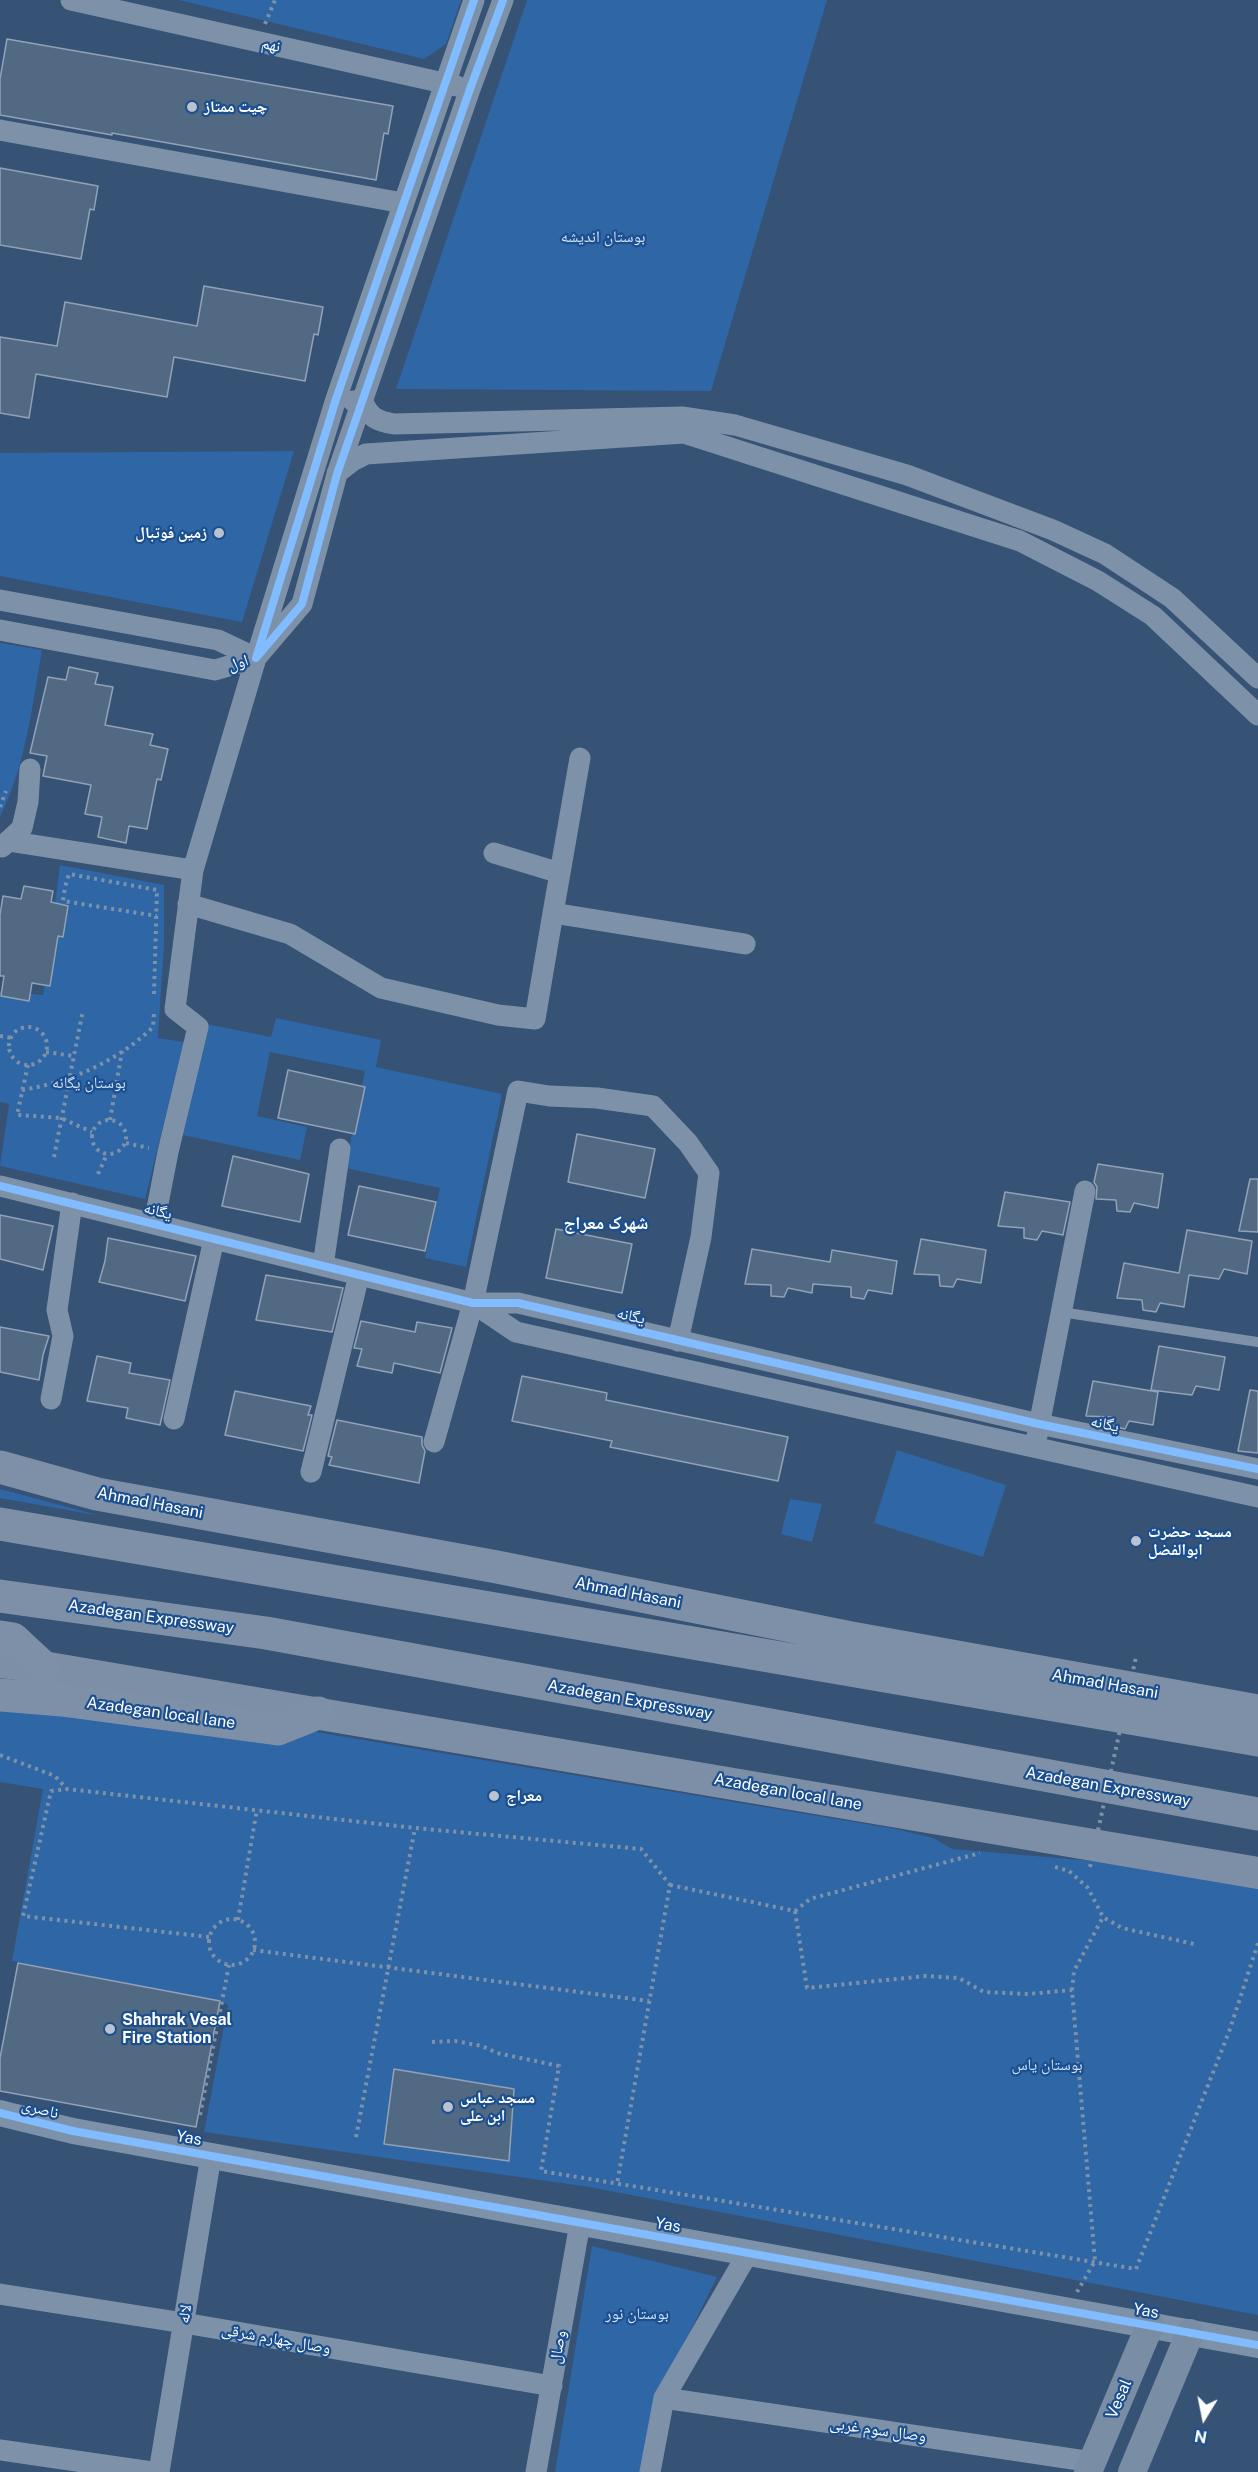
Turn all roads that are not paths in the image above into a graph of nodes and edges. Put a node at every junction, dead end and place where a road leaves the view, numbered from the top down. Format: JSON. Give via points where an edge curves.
{"nodes":[{"id":1,"x":71,"y":0,"type":"edge"},
{"id":2,"x":474,"y":0,"type":"edge"},
{"id":3,"x":503,"y":0,"type":"edge"},
{"id":4,"x":445,"y":84,"type":"junction"},
{"id":5,"x":470,"y":89,"type":"junction"},
{"id":6,"x":0,"y":130,"type":"edge"},
{"id":7,"x":403,"y":203,"type":"junction"},
{"id":8,"x":336,"y":399,"type":"junction"},
{"id":9,"x":363,"y":402,"type":"junction"},
{"id":10,"x":337,"y":474,"type":"junction"},
{"id":11,"x":0,"y":600,"type":"edge"},
{"id":12,"x":0,"y":630,"type":"edge"},
{"id":13,"x":256,"y":658,"type":"junction"},
{"id":14,"x":1258,"y":678,"type":"edge"},
{"id":15,"x":1258,"y":715,"type":"edge"},
{"id":16,"x":580,"y":758,"type":"dead end"},
{"id":17,"x":30,"y":769,"type":"dead end"},
{"id":18,"x":4,"y":845,"type":"edge"},
{"id":19,"x":494,"y":853,"type":"dead end"},
{"id":20,"x":193,"y":870,"type":"junction"},
{"id":21,"x":560,"y":873,"type":"junction"},
{"id":22,"x":188,"y":904,"type":"junction"},
{"id":23,"x":553,"y":913,"type":"junction"},
{"id":24,"x":745,"y":944,"type":"dead end"},
{"id":25,"x":340,"y":1149,"type":"dead end"},
{"id":26,"x":0,"y":1185,"type":"edge"},
{"id":27,"x":1085,"y":1191,"type":"dead end"},
{"id":28,"x":72,"y":1203,"type":"junction"},
{"id":29,"x":154,"y":1224,"type":"junction"},
{"id":30,"x":214,"y":1239,"type":"junction"},
{"id":31,"x":323,"y":1266,"type":"junction"},
{"id":32,"x":358,"y":1275,"type":"junction"},
{"id":33,"x":473,"y":1304,"type":"junction"},
{"id":34,"x":1061,"y":1312,"type":"junction"},
{"id":35,"x":678,"y":1341,"type":"junction"},
{"id":36,"x":1258,"y":1342,"type":"edge"},
{"id":37,"x":51,"y":1399,"type":"dead end"},
{"id":38,"x":174,"y":1419,"type":"dead end"},
{"id":39,"x":1039,"y":1424,"type":"junction"},
{"id":40,"x":434,"y":1442,"type":"dead end"},
{"id":41,"x":1034,"y":1448,"type":"junction"},
{"id":42,"x":0,"y":1467,"type":"edge"},
{"id":43,"x":1258,"y":1469,"type":"edge"},
{"id":44,"x":311,"y":1472,"type":"dead end"},
{"id":45,"x":1258,"y":1497,"type":"edge"},
{"id":46,"x":0,"y":1524,"type":"edge"},
{"id":47,"x":0,"y":1596,"type":"edge"},
{"id":48,"x":0,"y":1637,"type":"edge"},
{"id":49,"x":0,"y":1662,"type":"edge"},
{"id":50,"x":44,"y":1667,"type":"junction"},
{"id":51,"x":0,"y":1695,"type":"edge"},
{"id":52,"x":1258,"y":1711,"type":"edge"},
{"id":53,"x":318,"y":1713,"type":"junction"},
{"id":54,"x":1258,"y":1740,"type":"edge"},
{"id":55,"x":1258,"y":1814,"type":"edge"},
{"id":56,"x":1258,"y":1873,"type":"edge"},
{"id":57,"x":0,"y":2112,"type":"edge"},
{"id":58,"x":0,"y":2131,"type":"edge"},
{"id":59,"x":73,"y":2131,"type":"junction"},
{"id":60,"x":211,"y":2156,"type":"junction"},
{"id":61,"x":580,"y":2223,"type":"junction"},
{"id":62,"x":748,"y":2253,"type":"junction"},
{"id":63,"x":0,"y":2294,"type":"edge"},
{"id":64,"x":184,"y":2323,"type":"junction"},
{"id":65,"x":1150,"y":2325,"type":"junction"},
{"id":66,"x":1190,"y":2332,"type":"junction"},
{"id":67,"x":1258,"y":2345,"type":"edge"},
{"id":68,"x":552,"y":2386,"type":"junction"},
{"id":69,"x":664,"y":2398,"type":"junction"},
{"id":70,"x":0,"y":2450,"type":"edge"},
{"id":71,"x":1090,"y":2467,"type":"edge"},
{"id":72,"x":152,"y":2472,"type":"edge"},
{"id":73,"x":159,"y":2472,"type":"edge"},
{"id":74,"x":536,"y":2472,"type":"edge"},
{"id":75,"x":650,"y":2472,"type":"edge"},
{"id":76,"x":1132,"y":2472,"type":"edge"}],
"edges":[{"from":1,"to":4,"type":"street","name":"نهم"},
{"from":2,"to":4,"type":"street"},
{"from":3,"to":5,"type":"street"},
{"from":4,"to":5,"type":"street","name":"نهم"},
{"from":4,"to":7,"type":"street"},
{"from":5,"to":9,"type":"street"},
{"from":6,"to":7,"type":"street"},
{"from":7,"to":8,"type":"street"},
{"from":8,"to":9,"type":"street"},
{"from":8,"to":13,"type":"street"},
{"from":9,"to":10,"type":"street"},
{"from":9,"to":14,"type":"street","via":[[368,415],[394,424],[682,417],[735,425],[907,475],[1053,530],[1105,554],[1172,598]]},
{"from":10,"to":13,"type":"street","via":[[302,604]]},
{"from":10,"to":15,"type":"street","via":[[366,454],[684,434],[1020,541],[1098,581],[1153,616]]},
{"from":11,"to":13,"type":"street","name":"اول","via":[[218,640]]},
{"from":12,"to":13,"type":"street","name":"اول","via":[[215,670]]},
{"from":13,"to":20,"type":"street"},
{"from":16,"to":21,"type":"street"},
{"from":17,"to":18,"type":"street","via":[[22,828]]},
{"from":18,"to":20,"type":"street"},
{"from":19,"to":21,"type":"street"},
{"from":20,"to":22,"type":"street"},
{"from":21,"to":23,"type":"street"},
{"from":22,"to":23,"type":"street","via":[[290,934],[381,988],[498,1015],[535,1019]]},
{"from":22,"to":29,"type":"street","via":[[175,1009],[198,1027]]},
{"from":23,"to":24,"type":"street"},
{"from":25,"to":31,"type":"street"},
{"from":26,"to":28,"type":"street","name":"یگانه"},
{"from":27,"to":34,"type":"street"},
{"from":28,"to":29,"type":"street","name":"یگانه"},
{"from":28,"to":37,"type":"street","via":[[57,1310],[63,1336]]},
{"from":29,"to":30,"type":"street","name":"یگانه"},
{"from":30,"to":31,"type":"street","name":"یگانه"},
{"from":30,"to":38,"type":"street"},
{"from":31,"to":32,"type":"street","name":"یگانه"},
{"from":32,"to":33,"type":"street","name":"یگانه"},
{"from":32,"to":44,"type":"street"},
{"from":33,"to":35,"type":"street","name":"یگانه","via":[[518,1303]]},
{"from":33,"to":35,"type":"street","via":[[518,1091],[652,1107],[688,1143],[709,1173],[701,1237]]},
{"from":33,"to":40,"type":"street"},
{"from":33,"to":41,"type":"street","name":"یگانه","via":[[516,1332]]},
{"from":34,"to":36,"type":"lane"},
{"from":34,"to":39,"type":"street"},
{"from":35,"to":39,"type":"street","name":"یگانه"},
{"from":39,"to":41,"type":"street"},
{"from":39,"to":43,"type":"street","name":"یگانه"},
{"from":41,"to":45,"type":"street","name":"یگانه"},
{"from":42,"to":52,"type":"highway","name":"Ahmad Hasani","via":[[97,1494],[485,1565],[851,1638]]},
{"from":46,"to":54,"type":"highway"},
{"from":47,"to":55,"type":"highway","name":"Azadegan Expressway","via":[[266,1633]]},
{"from":48,"to":50,"type":"highway","via":[[14,1639]]},
{"from":49,"to":50,"type":"main road","name":"Azadegan local lane"},
{"from":50,"to":53,"type":"main road","name":"Azadegan local lane"},
{"from":51,"to":53,"type":"highway","name":"Azadegan local lane","via":[[278,1729]]},
{"from":53,"to":56,"type":"main road","name":"Azadegan local lane"},
{"from":57,"to":59,"type":"street","name":"ناصری"},
{"from":58,"to":59,"type":"street","name":"ناصری"},
{"from":59,"to":60,"type":"street","name":"Yas"},
{"from":60,"to":61,"type":"street","name":"Yas"},
{"from":60,"to":64,"type":"street","name":"لاله"},
{"from":61,"to":62,"type":"street","name":"Yas"},
{"from":61,"to":68,"type":"street","name":"وصال"},
{"from":62,"to":65,"type":"street","name":"Yas"},
{"from":62,"to":69,"type":"street"},
{"from":63,"to":64,"type":"street","name":"وصال چهارم شرقی"},
{"from":64,"to":68,"type":"street","name":"وصال چهارم شرقی"},
{"from":64,"to":73,"type":"street","name":"لاله"},
{"from":65,"to":66,"type":"street","name":"Yas"},
{"from":65,"to":71,"type":"main road","name":"Vesal"},
{"from":66,"to":67,"type":"street","name":"Yas"},
{"from":66,"to":76,"type":"main road"},
{"from":68,"to":74,"type":"street","name":"وصال"},
{"from":69,"to":71,"type":"street","name":"وصال سوم غربی"},
{"from":69,"to":75,"type":"street"},
{"from":70,"to":72,"type":"street"}]}
